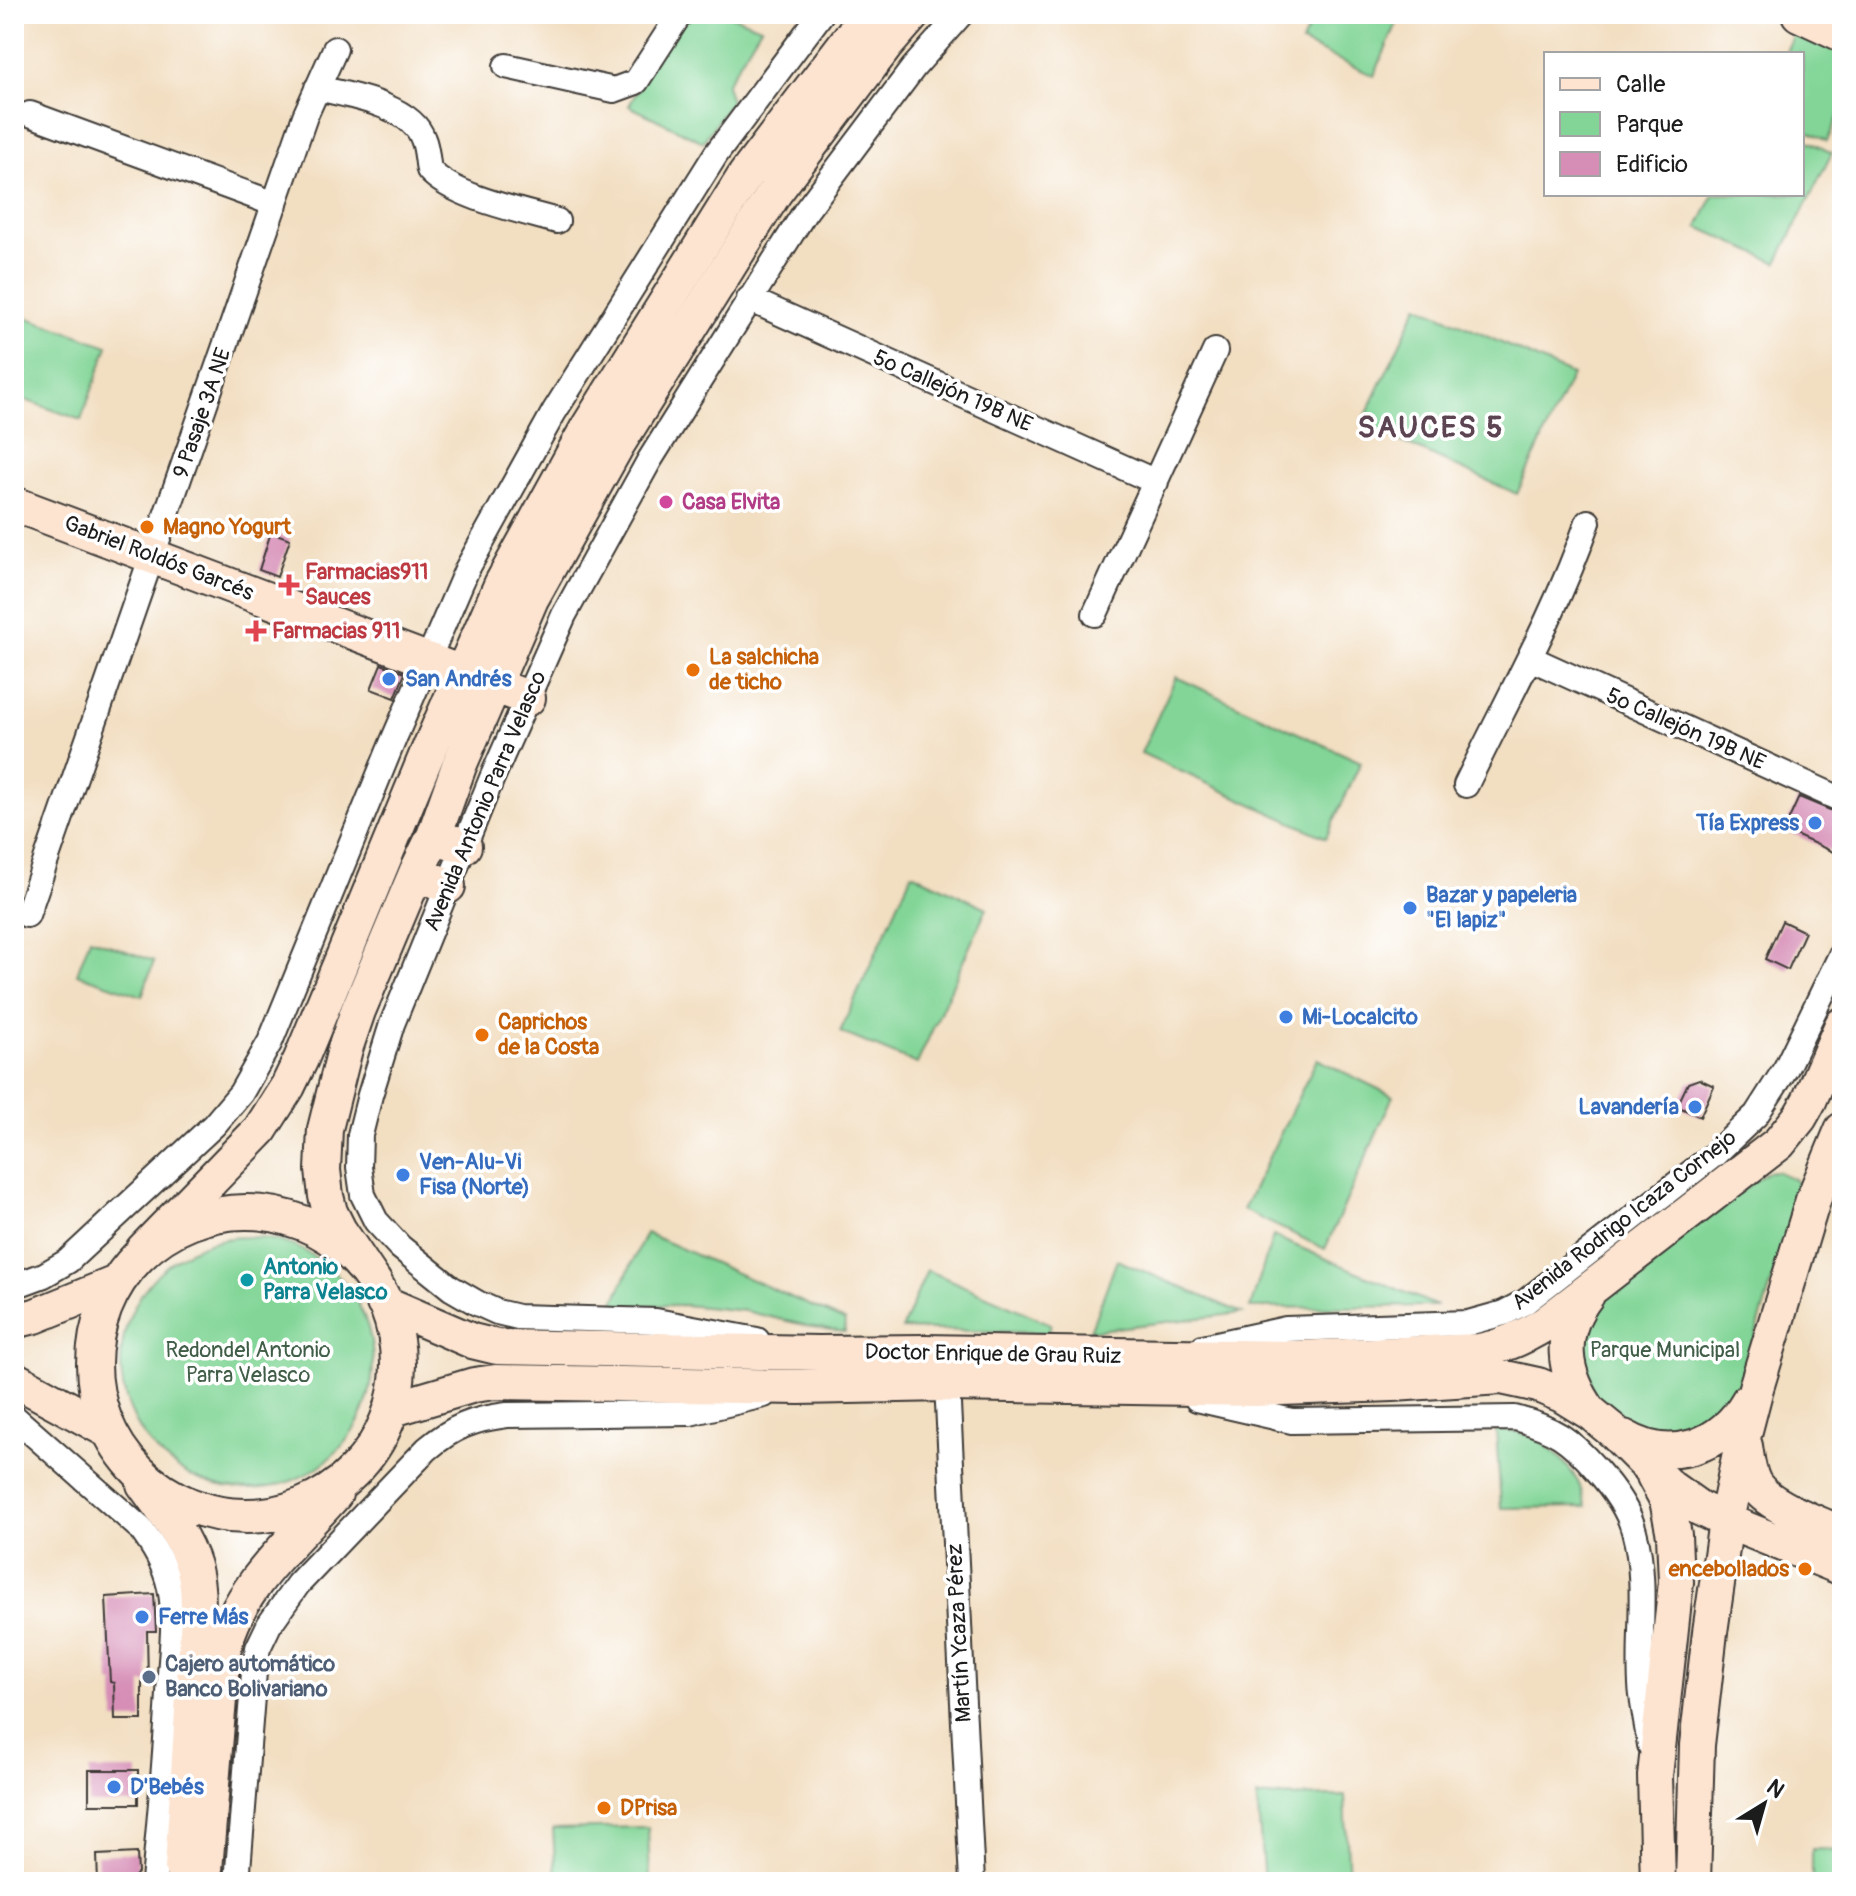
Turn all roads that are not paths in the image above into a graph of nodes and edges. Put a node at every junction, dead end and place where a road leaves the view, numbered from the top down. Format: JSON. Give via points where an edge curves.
{"nodes":[{"id":1,"x":680,"y":14,"type":"edge"},
{"id":2,"x":821,"y":14,"type":"edge"},
{"id":3,"x":868,"y":14,"type":"edge"},
{"id":4,"x":913,"y":14,"type":"edge"},
{"id":5,"x":961,"y":14,"type":"edge"},
{"id":6,"x":1799,"y":14,"type":"edge"},
{"id":7,"x":1842,"y":34,"type":"edge"},
{"id":8,"x":335,"y":49,"type":"dead end"},
{"id":9,"x":506,"y":66,"type":"dead end"},
{"id":10,"x":317,"y":88,"type":"junction"},
{"id":11,"x":30,"y":114,"type":"dead end"},
{"id":12,"x":275,"y":204,"type":"junction"},
{"id":13,"x":557,"y":221,"type":"dead end"},
{"id":14,"x":749,"y":299,"type":"junction"},
{"id":15,"x":1215,"y":351,"type":"dead end"},
{"id":16,"x":1156,"y":482,"type":"junction"},
{"id":17,"x":14,"y":504,"type":"edge"},
{"id":18,"x":1588,"y":522,"type":"dead end"},
{"id":19,"x":152,"y":555,"type":"junction"},
{"id":20,"x":1095,"y":614,"type":"dead end"},
{"id":21,"x":1530,"y":658,"type":"junction"},
{"id":22,"x":428,"y":659,"type":"junction"},
{"id":23,"x":462,"y":672,"type":"junction"},
{"id":24,"x":494,"y":684,"type":"junction"},
{"id":25,"x":528,"y":698,"type":"junction"},
{"id":26,"x":1466,"y":785,"type":"dead end"},
{"id":27,"x":1842,"y":800,"type":"edge"},
{"id":28,"x":449,"y":841,"type":"junction"},
{"id":29,"x":416,"y":873,"type":"junction"},
{"id":30,"x":448,"y":886,"type":"junction"},
{"id":31,"x":27,"y":915,"type":"dead end"},
{"id":32,"x":1842,"y":953,"type":"edge"},
{"id":33,"x":1842,"y":1025,"type":"edge"},
{"id":34,"x":1842,"y":1130,"type":"edge"},
{"id":35,"x":1751,"y":1165,"type":"junction"},
{"id":36,"x":1813,"y":1200,"type":"junction"},
{"id":37,"x":143,"y":1250,"type":"junction"},
{"id":38,"x":116,"y":1283,"type":"junction"},
{"id":39,"x":14,"y":1286,"type":"edge"},
{"id":40,"x":1592,"y":1288,"type":"junction"},
{"id":41,"x":378,"y":1291,"type":"junction"},
{"id":42,"x":14,"y":1321,"type":"edge"},
{"id":43,"x":818,"y":1353,"type":"junction"},
{"id":44,"x":1165,"y":1356,"type":"junction"},
{"id":45,"x":14,"y":1379,"type":"edge"},
{"id":46,"x":947,"y":1384,"type":"junction"},
{"id":47,"x":799,"y":1387,"type":"junction"},
{"id":48,"x":1152,"y":1388,"type":"junction"},
{"id":49,"x":1756,"y":1388,"type":"junction"},
{"id":50,"x":393,"y":1409,"type":"junction"},
{"id":51,"x":14,"y":1417,"type":"edge"},
{"id":52,"x":1602,"y":1422,"type":"junction"},
{"id":53,"x":109,"y":1431,"type":"junction"},
{"id":54,"x":1743,"y":1438,"type":"junction"},
{"id":55,"x":1642,"y":1460,"type":"junction"},
{"id":56,"x":127,"y":1461,"type":"junction"},
{"id":57,"x":357,"y":1470,"type":"junction"},
{"id":58,"x":1726,"y":1521,"type":"junction"},
{"id":59,"x":1842,"y":1534,"type":"edge"},
{"id":60,"x":1842,"y":1568,"type":"edge"},
{"id":61,"x":1655,"y":1776,"type":"junction"},
{"id":62,"x":154,"y":1882,"type":"edge"},
{"id":63,"x":181,"y":1882,"type":"edge"},
{"id":64,"x":204,"y":1882,"type":"edge"},
{"id":65,"x":237,"y":1882,"type":"edge"},
{"id":66,"x":972,"y":1882,"type":"edge"},
{"id":67,"x":1658,"y":1882,"type":"edge"},
{"id":68,"x":1693,"y":1882,"type":"edge"}],
"edges":[{"from":1,"to":9,"type":"street","via":[[636,82],[614,90]]},
{"from":2,"to":22,"type":"street","via":[[716,154],[554,412],[467,569]]},
{"from":3,"to":23,"type":"street","via":[[746,174],[595,415],[501,585]]},
{"from":4,"to":24,"type":"street","name":"Avenida Antonio Parra Velasco","via":[[775,192],[718,282],[617,445],[531,599]]},
{"from":5,"to":14,"type":"street","name":"Avenida Antonio Parra Velasco","via":[[914,67],[805,212]]},
{"from":6,"to":7,"type":"street"},
{"from":8,"to":10,"type":"street","name":"9 Pasaje 3A NE"},
{"from":10,"to":12,"type":"street","name":"9 Pasaje 3A NE"},
{"from":10,"to":13,"type":"street","via":[[405,115],[423,137],[429,170],[444,182],[492,203]]},
{"from":11,"to":12,"type":"street"},
{"from":12,"to":19,"type":"street","name":"9 Pasaje 3A NE"},
{"from":14,"to":16,"type":"street","name":"5º Callejón 19B NE"},
{"from":14,"to":25,"type":"street","name":"Avenida Antonio Parra Velasco","via":[[606,538],[564,615]]},
{"from":15,"to":16,"type":"street"},
{"from":16,"to":20,"type":"street"},
{"from":17,"to":19,"type":"street","name":"Gabriel Roldós Garcés"},
{"from":18,"to":21,"type":"street"},
{"from":19,"to":22,"type":"street","name":"Gabriel Roldós Garcés"},
{"from":19,"to":31,"type":"street","name":"9 Pasaje 3A NE"},
{"from":21,"to":26,"type":"street"},
{"from":21,"to":27,"type":"street","name":"5º Callejón 19B NE"},
{"from":22,"to":23,"type":"street","name":"Gabriel Roldós Garcés"},
{"from":22,"to":39,"type":"street","via":[[270,1042],[241,1093],[214,1125],[68,1261]]},
{"from":23,"to":24,"type":"street","name":"Gabriel Roldós Garcés"},
{"from":23,"to":37,"type":"street","via":[[288,1086],[260,1130]]},
{"from":24,"to":25,"type":"street","name":"Gabriel Roldós Garcés"},
{"from":24,"to":28,"type":"street","name":"Avenida Antonio Parra Velasco","via":[[459,766]]},
{"from":25,"to":28,"type":"street","name":"Avenida Antonio Parra Velasco"},
{"from":28,"to":29,"type":"street","name":"Avenida Antonio Parra Velasco"},
{"from":28,"to":30,"type":"street","name":"Avenida Antonio Parra Velasco"},
{"from":29,"to":30,"type":"street"},
{"from":29,"to":41,"type":"street","name":"Avenida Antonio Parra Velasco","via":[[358,1011],[325,1129],[323,1170],[330,1212]]},
{"from":30,"to":43,"type":"street","name":"Avenida Antonio Parra Velasco","via":[[392,1024],[360,1135],[363,1195],[376,1221],[451,1288],[497,1312],[656,1321]]},
{"from":32,"to":44,"type":"street","name":"Avenida Rodrigo Icaza Cornejo","via":[[1786,1068],[1756,1115],[1715,1154],[1525,1302],[1468,1323],[1286,1329]]},
{"from":33,"to":35,"type":"street","name":"Avenida Rodrigo Icaza Cornejo","via":[[1800,1117]]},
{"from":34,"to":36,"type":"street"},
{"from":35,"to":36,"type":"street","via":[[1777,1158],[1795,1163],[1809,1178]]},
{"from":35,"to":40,"type":"street","name":"Avenida Rodrigo Icaza Cornejo"},
{"from":36,"to":49,"type":"street"},
{"from":37,"to":38,"type":"street"},
{"from":37,"to":41,"type":"street","via":[[200,1220],[238,1212],[289,1218],[336,1241]]},
{"from":38,"to":42,"type":"street"},
{"from":38,"to":53,"type":"street","via":[[98,1322],[93,1365]]},
{"from":40,"to":44,"type":"street","name":"Doctor Enrique de Grau Ruiz","via":[[1527,1335],[1480,1351],[1296,1358]]},
{"from":40,"to":52,"type":"street","via":[[1570,1325],[1567,1362],[1579,1396]]},
{"from":41,"to":43,"type":"street","name":"Doctor Enrique de Grau Ruiz","via":[[472,1341],[497,1347]]},
{"from":41,"to":50,"type":"street","via":[[394,1326],[399,1377]]},
{"from":43,"to":44,"type":"street","name":"Doctor Enrique de Grau Ruiz"},
{"from":45,"to":53,"type":"street"},
{"from":46,"to":47,"type":"street","name":"Doctor Enrique de Grau Ruiz"},
{"from":46,"to":48,"type":"street","name":"Doctor Enrique de Grau Ruiz"},
{"from":46,"to":66,"type":"street","name":"Martín Ycaza Pérez"},
{"from":47,"to":50,"type":"street","name":"Doctor Enrique de Grau Ruiz","via":[[495,1382]]},
{"from":47,"to":65,"type":"street","via":[[690,1413],[487,1418],[465,1423],[427,1449],[298,1584],[258,1648]]},
{"from":48,"to":52,"type":"street","name":"Doctor Enrique de Grau Ruiz","via":[[1501,1377],[1562,1395]]},
{"from":48,"to":61,"type":"street","name":"Doctor Enrique de Grau Ruiz","via":[[1292,1421],[1515,1418],[1550,1429],[1571,1443],[1609,1484],[1634,1530],[1642,1595],[1641,1684]]},
{"from":49,"to":52,"type":"street","via":[[1730,1425],[1685,1449],[1636,1445]]},
{"from":49,"to":54,"type":"street"},
{"from":50,"to":57,"type":"street"},
{"from":51,"to":62,"type":"street","via":[[140,1528],[167,1576],[173,1613]]},
{"from":52,"to":55,"type":"street","name":"Doctor Enrique de Grau Ruiz"},
{"from":53,"to":56,"type":"street"},
{"from":54,"to":58,"type":"street"},
{"from":54,"to":59,"type":"street","via":[[1749,1471],[1760,1492]]},
{"from":55,"to":58,"type":"street","name":"Doctor Enrique de Grau Ruiz","via":[[1683,1498]]},
{"from":55,"to":61,"type":"street","via":[[1667,1500],[1676,1582]]},
{"from":56,"to":57,"type":"street","via":[[167,1495],[215,1514],[270,1515],[316,1501]]},
{"from":56,"to":63,"type":"street","via":[[180,1537],[198,1590]]},
{"from":57,"to":64,"type":"street","via":[[261,1575],[227,1632]]},
{"from":58,"to":60,"type":"street","name":"Doctor Enrique de Grau Ruiz"},
{"from":58,"to":68,"type":"street","via":[[1697,1745]]},
{"from":61,"to":67,"type":"street"}]}
